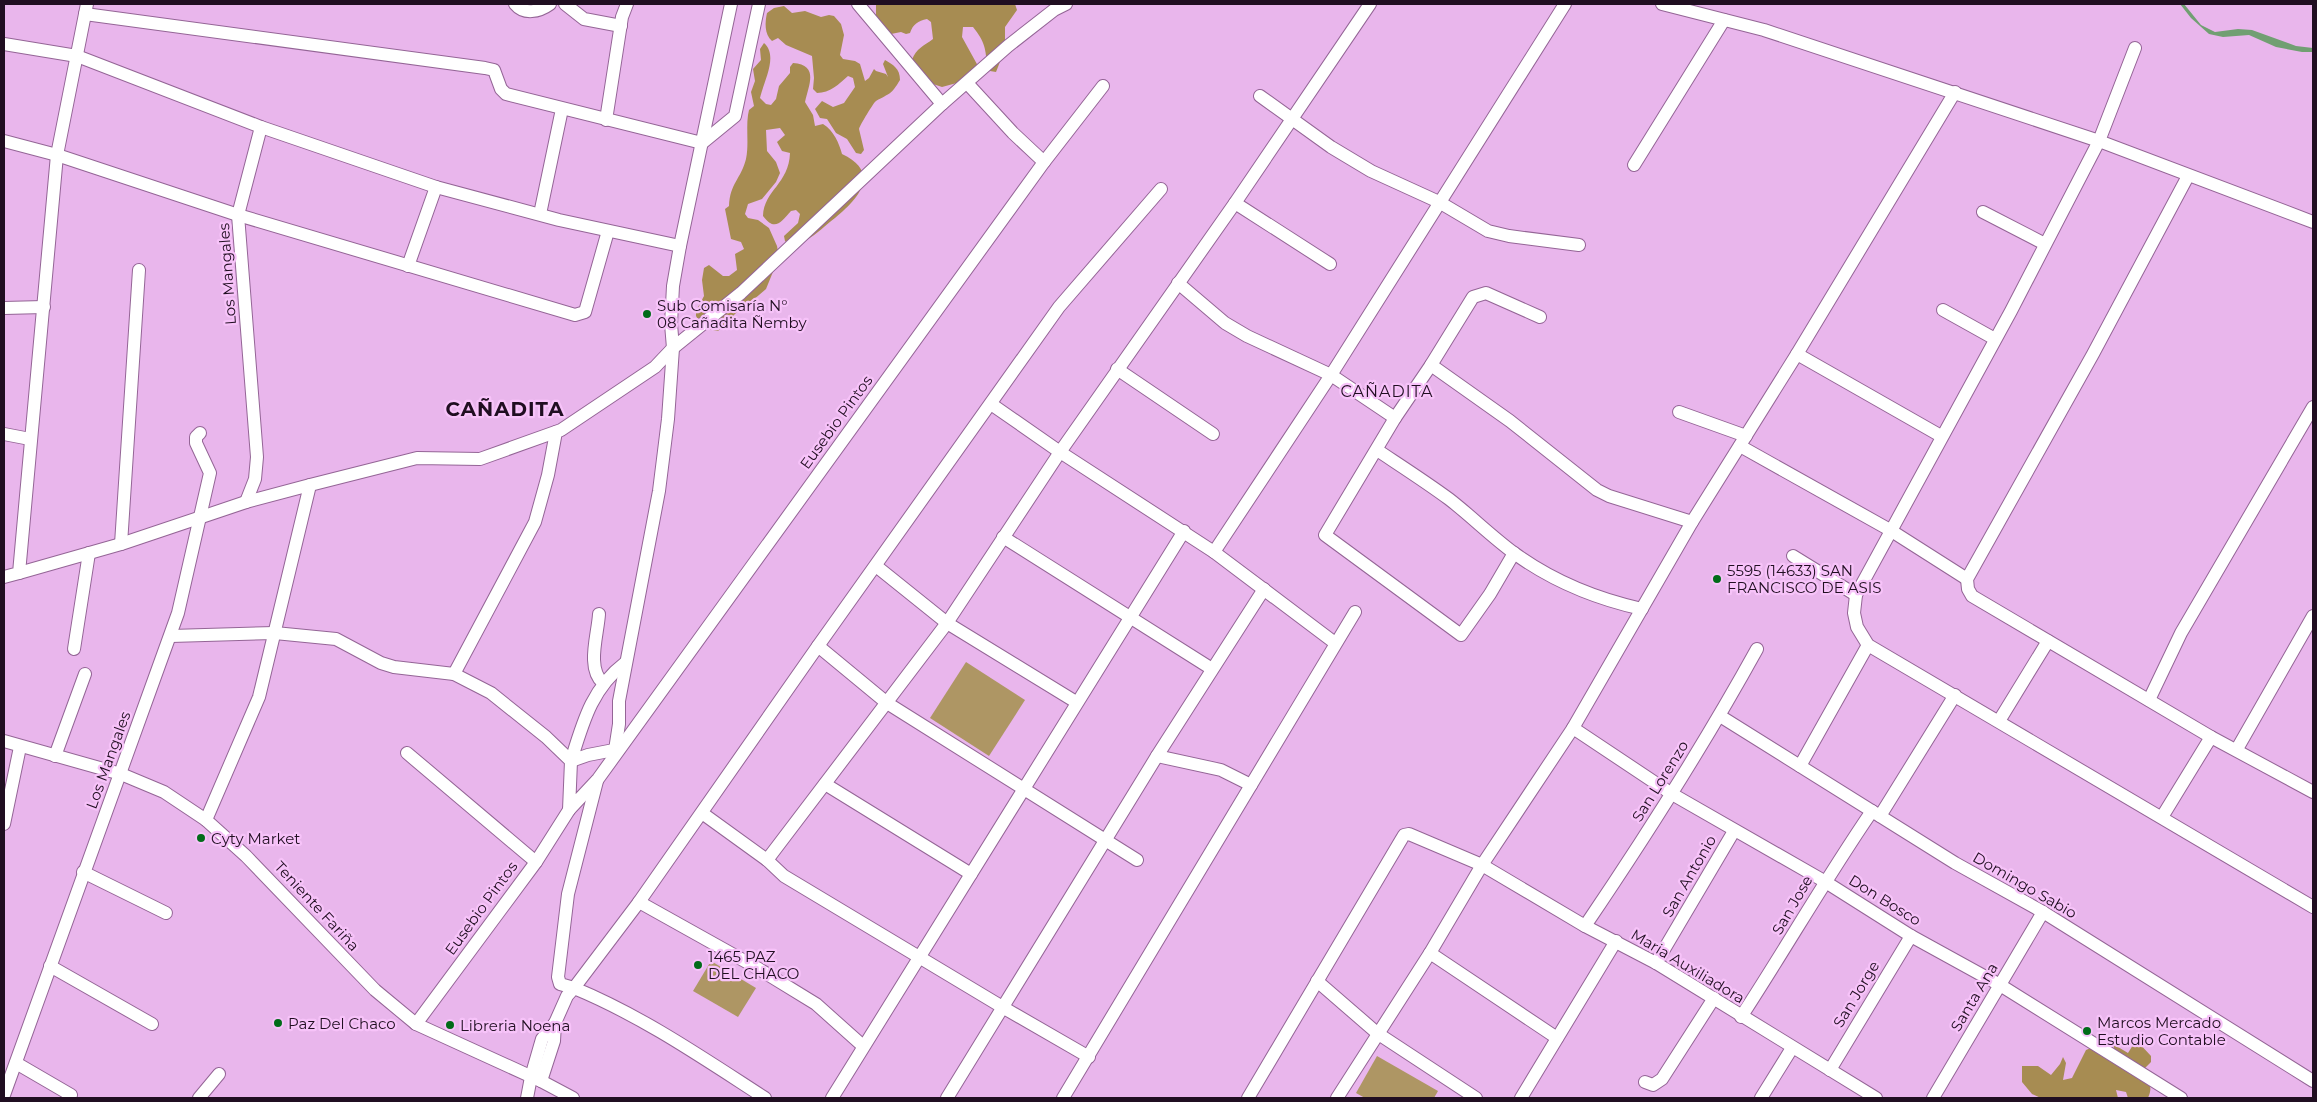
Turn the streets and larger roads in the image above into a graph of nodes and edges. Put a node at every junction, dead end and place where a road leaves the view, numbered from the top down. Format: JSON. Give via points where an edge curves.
{"nodes":[{"id":1,"x":514,"y":4,"type":"edge"},
{"id":2,"x":550,"y":4,"type":"edge"},
{"id":3,"x":565,"y":4,"type":"edge"},
{"id":4,"x":627,"y":4,"type":"edge"},
{"id":5,"x":731,"y":4,"type":"edge"},
{"id":6,"x":759,"y":4,"type":"edge"},
{"id":7,"x":858,"y":4,"type":"edge"},
{"id":8,"x":1066,"y":4,"type":"edge"},
{"id":9,"x":1370,"y":4,"type":"edge"},
{"id":10,"x":1566,"y":4,"type":"edge"},
{"id":11,"x":1662,"y":4,"type":"edge"},
{"id":12,"x":86,"y":9,"type":"edge"},
{"id":13,"x":1724,"y":20,"type":"junction"},
{"id":14,"x":621,"y":26,"type":"junction"},
{"id":15,"x":4,"y":44,"type":"edge"},
{"id":16,"x":2135,"y":48,"type":"dead end"},
{"id":17,"x":77,"y":56,"type":"junction"},
{"id":18,"x":966,"y":83,"type":"junction"},
{"id":19,"x":1103,"y":86,"type":"dead end"},
{"id":20,"x":1955,"y":92,"type":"junction"},
{"id":21,"x":1260,"y":96,"type":"dead end"},
{"id":22,"x":942,"y":104,"type":"junction"},
{"id":23,"x":562,"y":109,"type":"junction"},
{"id":24,"x":1291,"y":118,"type":"junction"},
{"id":25,"x":606,"y":120,"type":"junction"},
{"id":26,"x":262,"y":127,"type":"junction"},
{"id":27,"x":4,"y":141,"type":"edge"},
{"id":28,"x":2099,"y":141,"type":"junction"},
{"id":29,"x":702,"y":143,"type":"junction"},
{"id":30,"x":57,"y":155,"type":"junction"},
{"id":31,"x":1044,"y":162,"type":"junction"},
{"id":32,"x":1634,"y":165,"type":"dead end"},
{"id":33,"x":2188,"y":176,"type":"junction"},
{"id":34,"x":436,"y":187,"type":"junction"},
{"id":35,"x":1161,"y":189,"type":"dead end"},
{"id":36,"x":1438,"y":202,"type":"junction"},
{"id":37,"x":1235,"y":203,"type":"junction"},
{"id":38,"x":1983,"y":212,"type":"dead end"},
{"id":39,"x":540,"y":214,"type":"junction"},
{"id":40,"x":238,"y":215,"type":"junction"},
{"id":41,"x":2313,"y":222,"type":"edge"},
{"id":42,"x":608,"y":231,"type":"junction"},
{"id":43,"x":2045,"y":244,"type":"junction"},
{"id":44,"x":1579,"y":245,"type":"dead end"},
{"id":45,"x":680,"y":246,"type":"junction"},
{"id":46,"x":1330,"y":264,"type":"dead end"},
{"id":47,"x":408,"y":266,"type":"junction"},
{"id":48,"x":139,"y":270,"type":"dead end"},
{"id":49,"x":1178,"y":282,"type":"junction"},
{"id":50,"x":44,"y":307,"type":"junction"},
{"id":51,"x":4,"y":308,"type":"edge"},
{"id":52,"x":1943,"y":310,"type":"dead end"},
{"id":53,"x":1540,"y":317,"type":"dead end"},
{"id":54,"x":1995,"y":339,"type":"junction"},
{"id":55,"x":673,"y":348,"type":"junction"},
{"id":56,"x":1797,"y":354,"type":"junction"},
{"id":57,"x":1431,"y":365,"type":"junction"},
{"id":58,"x":1117,"y":369,"type":"junction"},
{"id":59,"x":1331,"y":375,"type":"junction"},
{"id":60,"x":991,"y":404,"type":"junction"},
{"id":61,"x":2313,"y":407,"type":"edge"},
{"id":62,"x":1679,"y":412,"type":"dead end"},
{"id":63,"x":1395,"y":418,"type":"junction"},
{"id":64,"x":200,"y":432,"type":"dead end"},
{"id":65,"x":556,"y":432,"type":"junction"},
{"id":66,"x":4,"y":434,"type":"edge"},
{"id":67,"x":1214,"y":434,"type":"dead end"},
{"id":68,"x":1941,"y":436,"type":"junction"},
{"id":69,"x":30,"y":439,"type":"junction"},
{"id":70,"x":1743,"y":441,"type":"junction"},
{"id":71,"x":1377,"y":450,"type":"junction"},
{"id":72,"x":1060,"y":452,"type":"junction"},
{"id":73,"x":310,"y":485,"type":"junction"},
{"id":74,"x":246,"y":502,"type":"junction"},
{"id":75,"x":201,"y":517,"type":"junction"},
{"id":76,"x":1692,"y":522,"type":"junction"},
{"id":77,"x":1890,"y":530,"type":"junction"},
{"id":78,"x":1184,"y":531,"type":"junction"},
{"id":79,"x":1002,"y":537,"type":"junction"},
{"id":80,"x":121,"y":544,"type":"junction"},
{"id":81,"x":1214,"y":552,"type":"junction"},
{"id":82,"x":89,"y":553,"type":"junction"},
{"id":83,"x":1514,"y":553,"type":"junction"},
{"id":84,"x":1793,"y":556,"type":"dead end"},
{"id":85,"x":876,"y":566,"type":"junction"},
{"id":86,"x":19,"y":573,"type":"junction"},
{"id":87,"x":4,"y":577,"type":"edge"},
{"id":88,"x":1967,"y":579,"type":"junction"},
{"id":89,"x":1264,"y":589,"type":"junction"},
{"id":90,"x":1856,"y":595,"type":"junction"},
{"id":91,"x":1642,"y":609,"type":"junction"},
{"id":92,"x":1355,"y":612,"type":"dead end"},
{"id":93,"x":599,"y":614,"type":"dead end"},
{"id":94,"x":1130,"y":616,"type":"junction"},
{"id":95,"x":2313,"y":616,"type":"edge"},
{"id":96,"x":947,"y":623,"type":"junction"},
{"id":97,"x":275,"y":633,"type":"junction"},
{"id":98,"x":171,"y":636,"type":"junction"},
{"id":99,"x":2048,"y":641,"type":"junction"},
{"id":100,"x":1335,"y":643,"type":"junction"},
{"id":101,"x":1868,"y":645,"type":"junction"},
{"id":102,"x":818,"y":646,"type":"junction"},
{"id":103,"x":74,"y":649,"type":"dead end"},
{"id":104,"x":1756,"y":649,"type":"dead end"},
{"id":105,"x":626,"y":663,"type":"junction"},
{"id":106,"x":1212,"y":669,"type":"junction"},
{"id":107,"x":85,"y":674,"type":"dead end"},
{"id":108,"x":454,"y":674,"type":"junction"},
{"id":109,"x":603,"y":683,"type":"junction"},
{"id":110,"x":1955,"y":695,"type":"junction"},
{"id":111,"x":2148,"y":700,"type":"junction"},
{"id":112,"x":1076,"y":702,"type":"junction"},
{"id":113,"x":887,"y":703,"type":"junction"},
{"id":114,"x":1720,"y":716,"type":"junction"},
{"id":115,"x":1999,"y":721,"type":"junction"},
{"id":116,"x":1573,"y":728,"type":"junction"},
{"id":117,"x":2211,"y":737,"type":"junction"},
{"id":118,"x":4,"y":742,"type":"edge"},
{"id":119,"x":20,"y":747,"type":"junction"},
{"id":120,"x":617,"y":749,"type":"junction"},
{"id":121,"x":2237,"y":749,"type":"junction"},
{"id":122,"x":407,"y":752,"type":"dead end"},
{"id":123,"x":56,"y":756,"type":"junction"},
{"id":124,"x":1157,"y":756,"type":"junction"},
{"id":125,"x":571,"y":761,"type":"junction"},
{"id":126,"x":1800,"y":766,"type":"junction"},
{"id":127,"x":121,"y":774,"type":"junction"},
{"id":128,"x":598,"y":779,"type":"junction"},
{"id":129,"x":826,"y":784,"type":"junction"},
{"id":130,"x":1251,"y":784,"type":"junction"},
{"id":131,"x":1025,"y":788,"type":"junction"},
{"id":132,"x":2313,"y":792,"type":"edge"},
{"id":133,"x":1672,"y":794,"type":"junction"},
{"id":134,"x":570,"y":810,"type":"junction"},
{"id":135,"x":702,"y":813,"type":"junction"},
{"id":136,"x":1876,"y":813,"type":"junction"},
{"id":137,"x":2162,"y":817,"type":"junction"},
{"id":138,"x":206,"y":820,"type":"junction"},
{"id":139,"x":4,"y":824,"type":"edge"},
{"id":140,"x":1734,"y":831,"type":"junction"},
{"id":141,"x":1106,"y":841,"type":"junction"},
{"id":142,"x":767,"y":860,"type":"junction"},
{"id":143,"x":1136,"y":860,"type":"dead end"},
{"id":144,"x":536,"y":862,"type":"junction"},
{"id":145,"x":1482,"y":865,"type":"junction"},
{"id":146,"x":84,"y":872,"type":"junction"},
{"id":147,"x":971,"y":874,"type":"junction"},
{"id":148,"x":1824,"y":881,"type":"junction"},
{"id":149,"x":640,"y":902,"type":"junction"},
{"id":150,"x":2313,"y":907,"type":"edge"},
{"id":151,"x":2042,"y":912,"type":"junction"},
{"id":152,"x":166,"y":913,"type":"dead end"},
{"id":153,"x":1584,"y":926,"type":"junction"},
{"id":154,"x":1911,"y":936,"type":"junction"},
{"id":155,"x":1616,"y":941,"type":"junction"},
{"id":156,"x":1430,"y":953,"type":"junction"},
{"id":157,"x":920,"y":958,"type":"junction"},
{"id":158,"x":1656,"y":963,"type":"junction"},
{"id":159,"x":50,"y":966,"type":"junction"},
{"id":160,"x":1317,"y":981,"type":"junction"},
{"id":161,"x":2000,"y":985,"type":"junction"},
{"id":162,"x":574,"y":988,"type":"junction"},
{"id":163,"x":1714,"y":998,"type":"junction"},
{"id":164,"x":1004,"y":1008,"type":"junction"},
{"id":165,"x":1742,"y":1017,"type":"junction"},
{"id":166,"x":152,"y":1024,"type":"dead end"},
{"id":167,"x":416,"y":1024,"type":"junction"},
{"id":168,"x":1377,"y":1033,"type":"junction"},
{"id":169,"x":1556,"y":1038,"type":"junction"},
{"id":170,"x":863,"y":1046,"type":"junction"},
{"id":171,"x":1792,"y":1048,"type":"junction"},
{"id":172,"x":1089,"y":1057,"type":"junction"},
{"id":173,"x":16,"y":1063,"type":"junction"},
{"id":174,"x":1830,"y":1070,"type":"junction"},
{"id":175,"x":219,"y":1074,"type":"dead end"},
{"id":176,"x":536,"y":1079,"type":"junction"},
{"id":177,"x":2313,"y":1081,"type":"edge"},
{"id":178,"x":1645,"y":1082,"type":"dead end"},
{"id":179,"x":4,"y":1095,"type":"edge"},
{"id":180,"x":72,"y":1095,"type":"dead end"},
{"id":181,"x":199,"y":1098,"type":"edge"},
{"id":182,"x":527,"y":1098,"type":"edge"},
{"id":183,"x":573,"y":1098,"type":"edge"},
{"id":184,"x":765,"y":1098,"type":"edge"},
{"id":185,"x":832,"y":1098,"type":"edge"},
{"id":186,"x":948,"y":1098,"type":"edge"},
{"id":187,"x":1063,"y":1098,"type":"edge"},
{"id":188,"x":1248,"y":1098,"type":"edge"},
{"id":189,"x":1337,"y":1098,"type":"edge"},
{"id":190,"x":1476,"y":1098,"type":"edge"},
{"id":191,"x":1523,"y":1098,"type":"edge"},
{"id":192,"x":1761,"y":1098,"type":"edge"},
{"id":193,"x":1873,"y":1098,"type":"edge"},
{"id":194,"x":1933,"y":1098,"type":"edge"},
{"id":195,"x":2182,"y":1098,"type":"edge"}],
"edges":[{"from":1,"to":2,"type":"street","via":[[530,12]]},
{"from":3,"to":14,"type":"street","via":[[584,19]]},
{"from":4,"to":14,"type":"street"},
{"from":5,"to":29,"type":"street"},
{"from":6,"to":29,"type":"street","via":[[735,116]]},
{"from":7,"to":22,"type":"street"},
{"from":8,"to":18,"type":"street","via":[[1008,46]]},
{"from":9,"to":24,"type":"street"},
{"from":10,"to":36,"type":"street"},
{"from":11,"to":13,"type":"street"},
{"from":12,"to":17,"type":"street"},
{"from":12,"to":23,"type":"street","via":[[485,68],[494,70],[506,94]]},
{"from":13,"to":20,"type":"street"},
{"from":13,"to":32,"type":"street"},
{"from":14,"to":25,"type":"street"},
{"from":15,"to":17,"type":"street"},
{"from":16,"to":28,"type":"street"},
{"from":17,"to":26,"type":"street"},
{"from":17,"to":30,"type":"street"},
{"from":18,"to":22,"type":"street"},
{"from":18,"to":31,"type":"street"},
{"from":19,"to":31,"type":"street","name":"Eusebio Pintos"},
{"from":20,"to":28,"type":"street"},
{"from":20,"to":56,"type":"street"},
{"from":21,"to":24,"type":"street"},
{"from":22,"to":55,"type":"street","via":[[741,293]]},
{"from":23,"to":25,"type":"street"},
{"from":23,"to":39,"type":"street"},
{"from":24,"to":36,"type":"street","via":[[1371,171]]},
{"from":24,"to":37,"type":"street"},
{"from":25,"to":29,"type":"street"},
{"from":26,"to":34,"type":"street"},
{"from":26,"to":40,"type":"street","name":"Los Mangales"},
{"from":27,"to":30,"type":"street"},
{"from":28,"to":33,"type":"street"},
{"from":28,"to":43,"type":"street"},
{"from":29,"to":45,"type":"street"},
{"from":30,"to":40,"type":"street"},
{"from":30,"to":50,"type":"street"},
{"from":31,"to":120,"type":"street","name":"Eusebio Pintos"},
{"from":33,"to":41,"type":"street"},
{"from":33,"to":88,"type":"street"},
{"from":34,"to":39,"type":"street"},
{"from":34,"to":47,"type":"street"},
{"from":35,"to":60,"type":"street","via":[[1059,307]]},
{"from":36,"to":44,"type":"street","via":[[1497,234]]},
{"from":36,"to":59,"type":"street"},
{"from":37,"to":46,"type":"street"},
{"from":37,"to":49,"type":"street"},
{"from":38,"to":43,"type":"street"},
{"from":39,"to":42,"type":"street"},
{"from":40,"to":47,"type":"street"},
{"from":40,"to":74,"type":"street","name":"Los Mangales","via":[[257,468]]},
{"from":42,"to":45,"type":"street"},
{"from":42,"to":47,"type":"street","via":[[585,312],[580,315]]},
{"from":43,"to":54,"type":"street"},
{"from":45,"to":55,"type":"street","via":[[673,286]]},
{"from":48,"to":80,"type":"street"},
{"from":49,"to":58,"type":"street"},
{"from":49,"to":59,"type":"street","via":[[1225,323]]},
{"from":50,"to":51,"type":"street"},
{"from":50,"to":69,"type":"street"},
{"from":52,"to":54,"type":"street"},
{"from":53,"to":57,"type":"street","via":[[1486,293],[1479,294],[1473,297]]},
{"from":54,"to":68,"type":"street"},
{"from":55,"to":65,"type":"street","via":[[655,367]]},
{"from":55,"to":105,"type":"street","via":[[659,491]]},
{"from":56,"to":68,"type":"street"},
{"from":56,"to":70,"type":"street"},
{"from":57,"to":63,"type":"street"},
{"from":57,"to":76,"type":"street","via":[[1597,490]]},
{"from":58,"to":67,"type":"street"},
{"from":58,"to":72,"type":"street"},
{"from":59,"to":63,"type":"street"},
{"from":59,"to":81,"type":"street"},
{"from":60,"to":72,"type":"street"},
{"from":60,"to":85,"type":"street"},
{"from":61,"to":111,"type":"street","via":[[2181,633]]},
{"from":62,"to":70,"type":"street"},
{"from":63,"to":71,"type":"street"},
{"from":64,"to":75,"type":"street","name":"Los Mangales","via":[[196,443],[210,473]]},
{"from":65,"to":73,"type":"street","via":[[480,459],[417,458]]},
{"from":65,"to":108,"type":"street","via":[[535,522]]},
{"from":66,"to":69,"type":"street"},
{"from":68,"to":77,"type":"street"},
{"from":69,"to":86,"type":"street"},
{"from":70,"to":76,"type":"street"},
{"from":70,"to":77,"type":"street"},
{"from":71,"to":83,"type":"street","via":[[1449,499]]},
{"from":71,"to":83,"type":"street","via":[[1324,535],[1461,635]]},
{"from":72,"to":78,"type":"street"},
{"from":72,"to":79,"type":"street"},
{"from":73,"to":74,"type":"street"},
{"from":73,"to":97,"type":"street"},
{"from":74,"to":75,"type":"street"},
{"from":75,"to":80,"type":"street"},
{"from":75,"to":98,"type":"street","name":"Los Mangales"},
{"from":76,"to":91,"type":"street"},
{"from":77,"to":88,"type":"street"},
{"from":77,"to":90,"type":"street"},
{"from":78,"to":81,"type":"street"},
{"from":78,"to":94,"type":"street"},
{"from":79,"to":94,"type":"street"},
{"from":79,"to":96,"type":"street"},
{"from":80,"to":82,"type":"street"},
{"from":81,"to":89,"type":"street"},
{"from":82,"to":86,"type":"street"},
{"from":82,"to":103,"type":"street"},
{"from":83,"to":91,"type":"street","via":[[1586,592]]},
{"from":84,"to":90,"type":"street"},
{"from":85,"to":96,"type":"street"},
{"from":85,"to":102,"type":"street"},
{"from":86,"to":87,"type":"street"},
{"from":88,"to":99,"type":"street","via":[[1972,596]]},
{"from":89,"to":100,"type":"street"},
{"from":89,"to":106,"type":"street"},
{"from":90,"to":101,"type":"street","via":[[1854,613],[1857,627]]},
{"from":91,"to":116,"type":"street"},
{"from":92,"to":100,"type":"street"},
{"from":93,"to":109,"type":"street","via":[[594,656],[595,671]]},
{"from":94,"to":106,"type":"street"},
{"from":94,"to":112,"type":"street"},
{"from":95,"to":121,"type":"street"},
{"from":96,"to":112,"type":"street"},
{"from":96,"to":113,"type":"street"},
{"from":97,"to":98,"type":"street"},
{"from":97,"to":108,"type":"street","via":[[336,639],[394,667]]},
{"from":97,"to":138,"type":"street","via":[[259,697]]},
{"from":98,"to":127,"type":"street","name":"Los Mangales"},
{"from":99,"to":111,"type":"street"},
{"from":99,"to":115,"type":"street"},
{"from":100,"to":130,"type":"street"},
{"from":101,"to":110,"type":"street"},
{"from":101,"to":126,"type":"street"},
{"from":102,"to":113,"type":"street"},
{"from":102,"to":135,"type":"street"},
{"from":104,"to":114,"type":"street","name":"San Lorenzo"},
{"from":105,"to":109,"type":"street"},
{"from":105,"to":120,"type":"street","via":[[618,701]]},
{"from":106,"to":124,"type":"street"},
{"from":107,"to":123,"type":"street"},
{"from":108,"to":125,"type":"street","via":[[491,693]]},
{"from":109,"to":125,"type":"street","via":[[593,700]]},
{"from":110,"to":115,"type":"street"},
{"from":110,"to":136,"type":"street","name":"San Jose"},
{"from":111,"to":117,"type":"street"},
{"from":112,"to":131,"type":"street"},
{"from":113,"to":129,"type":"street"},
{"from":113,"to":131,"type":"street"},
{"from":114,"to":126,"type":"street","name":"Domingo Sabio"},
{"from":114,"to":133,"type":"street","name":"San Lorenzo"},
{"from":115,"to":137,"type":"street","via":[[2067,764]]},
{"from":116,"to":133,"type":"street","name":"Don Bosco"},
{"from":116,"to":145,"type":"street"},
{"from":117,"to":121,"type":"street"},
{"from":117,"to":137,"type":"street"},
{"from":118,"to":119,"type":"street","name":"Teniente Fariña"},
{"from":119,"to":123,"type":"street","name":"Teniente Fariña"},
{"from":119,"to":139,"type":"street"},
{"from":120,"to":125,"type":"street"},
{"from":120,"to":128,"type":"street","name":"Eusebio Pintos"},
{"from":121,"to":132,"type":"street"},
{"from":122,"to":144,"type":"street"},
{"from":123,"to":127,"type":"street","name":"Teniente Fariña"},
{"from":124,"to":130,"type":"street","via":[[1221,770]]},
{"from":124,"to":141,"type":"street"},
{"from":125,"to":134,"type":"street"},
{"from":126,"to":136,"type":"street","name":"Domingo Sabio"},
{"from":127,"to":138,"type":"street","name":"Teniente Fariña","via":[[164,792]]},
{"from":127,"to":146,"type":"street","name":"Los Mangales"},
{"from":128,"to":134,"type":"street","name":"Eusebio Pintos"},
{"from":128,"to":162,"type":"street","via":[[568,894],[559,966],[559,983]]},
{"from":129,"to":142,"type":"street"},
{"from":129,"to":147,"type":"street"},
{"from":130,"to":172,"type":"street"},
{"from":131,"to":141,"type":"street"},
{"from":131,"to":147,"type":"street"},
{"from":133,"to":140,"type":"street","name":"Don Bosco"},
{"from":133,"to":153,"type":"street","name":"San Lorenzo"},
{"from":134,"to":144,"type":"street","name":"Eusebio Pintos"},
{"from":135,"to":142,"type":"street"},
{"from":135,"to":149,"type":"street"},
{"from":136,"to":148,"type":"street","name":"San Jose"},
{"from":136,"to":151,"type":"street","name":"Domingo Sabio"},
{"from":137,"to":150,"type":"street"},
{"from":138,"to":167,"type":"street","name":"Teniente Fariña","via":[[246,856],[375,990]]},
{"from":140,"to":148,"type":"street","name":"Don Bosco"},
{"from":140,"to":158,"type":"street","name":"San Antonio"},
{"from":141,"to":143,"type":"street"},
{"from":141,"to":164,"type":"street"},
{"from":142,"to":157,"type":"street","via":[[784,876]]},
{"from":144,"to":167,"type":"street","name":"Eusebio Pintos"},
{"from":145,"to":153,"type":"street","name":"Maria Auxiliadora"},
{"from":145,"to":156,"type":"street"},
{"from":145,"to":160,"type":"street","name":"Maria Auxiliadora","via":[[1410,834],[1404,835]]},
{"from":146,"to":152,"type":"street"},
{"from":146,"to":159,"type":"street","name":"Los Mangales"},
{"from":147,"to":157,"type":"street"},
{"from":148,"to":154,"type":"street","name":"Don Bosco"},
{"from":148,"to":165,"type":"street","name":"San Jose","via":[[1802,923]]},
{"from":149,"to":162,"type":"street"},
{"from":149,"to":170,"type":"street","via":[[816,1004]]},
{"from":151,"to":161,"type":"street","name":"Santa Ana"},
{"from":151,"to":177,"type":"street","name":"Domingo Sabio"},
{"from":153,"to":155,"type":"street","name":"Maria Auxiliadora"},
{"from":154,"to":161,"type":"street","name":"Don Bosco"},
{"from":154,"to":174,"type":"street","name":"San Jorge"},
{"from":155,"to":158,"type":"street","name":"Maria Auxiliadora"},
{"from":155,"to":169,"type":"street"},
{"from":156,"to":168,"type":"street"},
{"from":156,"to":169,"type":"street"},
{"from":157,"to":164,"type":"street"},
{"from":157,"to":170,"type":"street"},
{"from":158,"to":163,"type":"street","name":"Maria Auxiliadora"},
{"from":159,"to":166,"type":"street"},
{"from":159,"to":173,"type":"street","name":"Los Mangales"},
{"from":160,"to":168,"type":"street"},
{"from":160,"to":188,"type":"street"},
{"from":161,"to":194,"type":"street","name":"Santa Ana"},
{"from":161,"to":195,"type":"street","name":"Don Bosco"},
{"from":162,"to":176,"type":"street","via":[[542,1039]]},
{"from":162,"to":184,"type":"street","via":[[602,999],[666,1035]]},
{"from":163,"to":165,"type":"street","name":"Maria Auxiliadora"},
{"from":163,"to":178,"type":"street","via":[[1662,1078],[1653,1085]]},
{"from":164,"to":172,"type":"street"},
{"from":164,"to":186,"type":"street"},
{"from":165,"to":171,"type":"street","name":"Maria Auxiliadora"},
{"from":167,"to":176,"type":"street","name":"Teniente Fariña"},
{"from":168,"to":189,"type":"street"},
{"from":168,"to":190,"type":"street"},
{"from":169,"to":191,"type":"street"},
{"from":170,"to":185,"type":"street"},
{"from":171,"to":174,"type":"street","name":"Maria Auxiliadora"},
{"from":171,"to":192,"type":"street"},
{"from":172,"to":187,"type":"street"},
{"from":173,"to":179,"type":"street","name":"Los Mangales"},
{"from":173,"to":180,"type":"street"},
{"from":174,"to":193,"type":"street","name":"Maria Auxiliadora"},
{"from":175,"to":181,"type":"street"},
{"from":176,"to":182,"type":"street"},
{"from":176,"to":183,"type":"street","name":"Teniente Fariña"}]}
